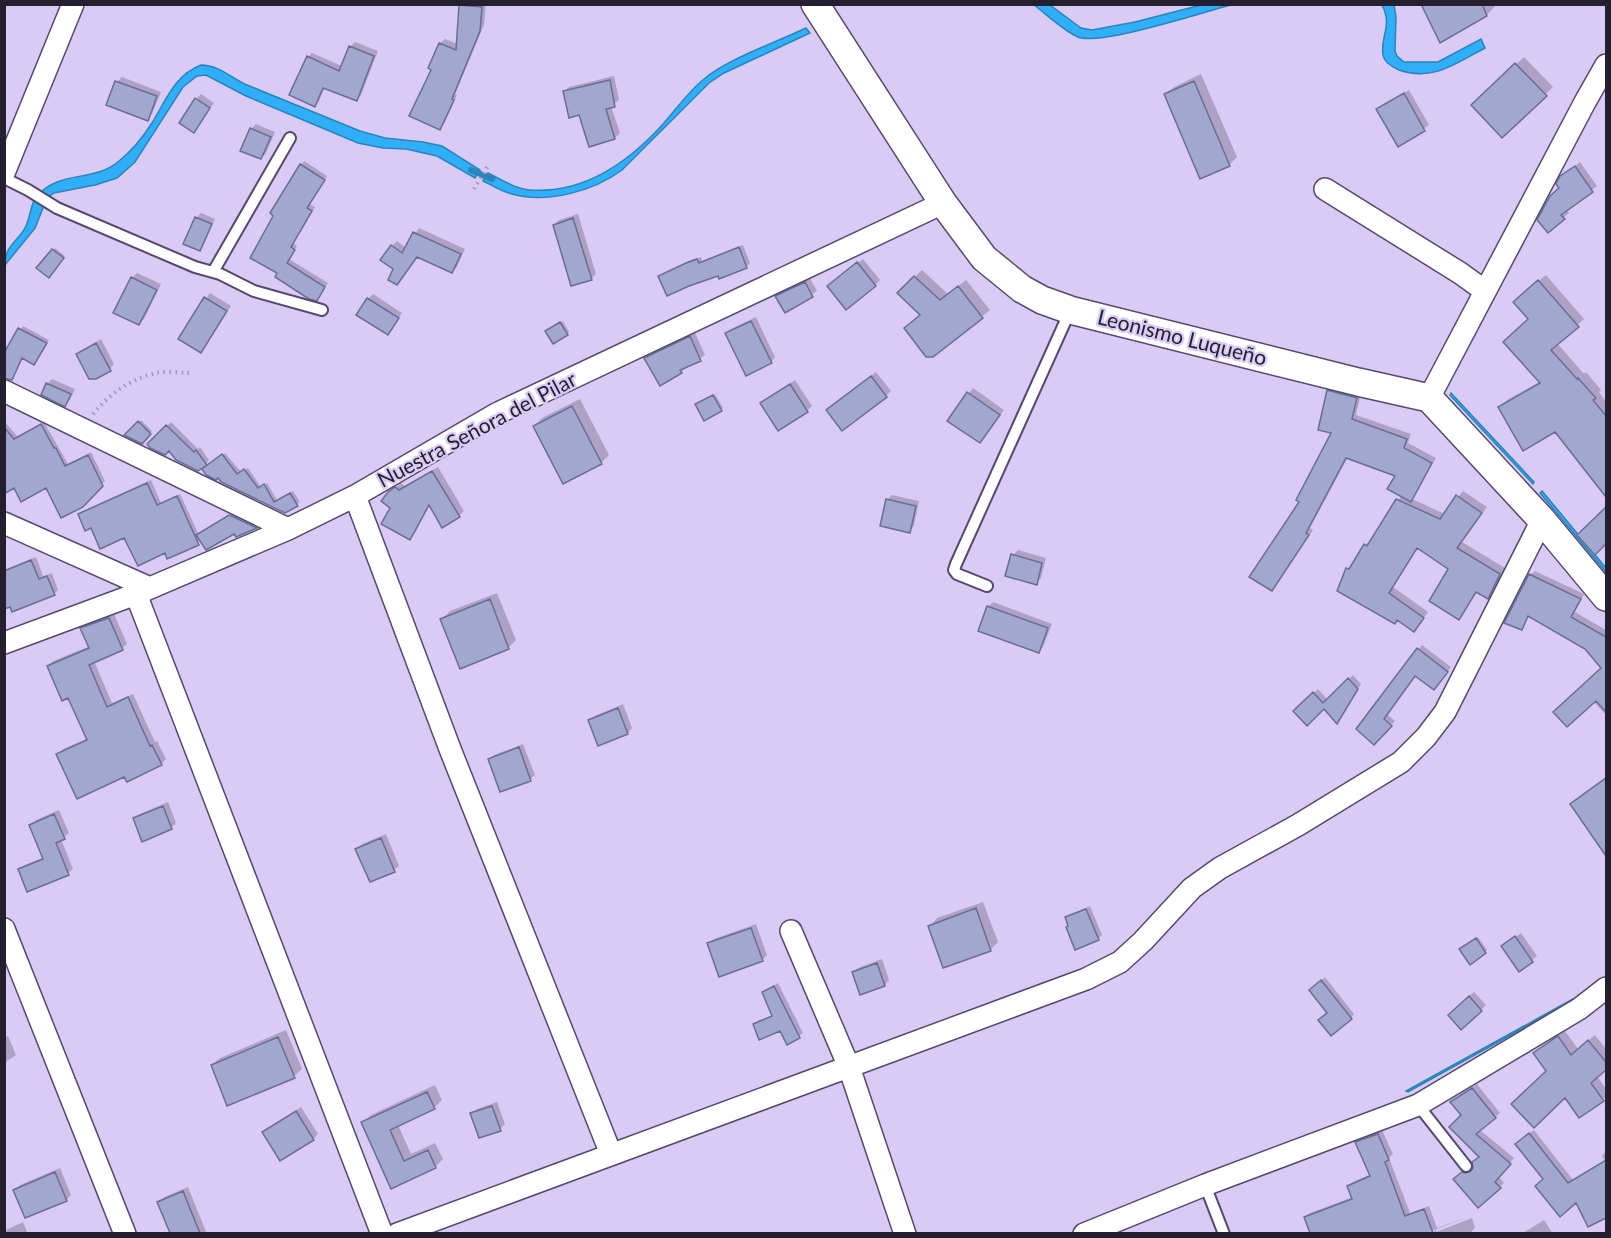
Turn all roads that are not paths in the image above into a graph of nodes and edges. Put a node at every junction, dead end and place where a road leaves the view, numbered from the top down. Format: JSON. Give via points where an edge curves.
{"nodes":[{"id":1,"x":73,"y":4,"type":"edge"},
{"id":2,"x":816,"y":4,"type":"edge"},
{"id":3,"x":1604,"y":73,"type":"edge"},
{"id":4,"x":290,"y":138,"type":"dead end"},
{"id":5,"x":4,"y":173,"type":"edge"},
{"id":6,"x":4,"y":178,"type":"edge"},
{"id":7,"x":1325,"y":189,"type":"dead end"},
{"id":8,"x":943,"y":203,"type":"junction"},
{"id":9,"x":213,"y":272,"type":"junction"},
{"id":10,"x":1485,"y":291,"type":"junction"},
{"id":11,"x":322,"y":310,"type":"dead end"},
{"id":12,"x":1070,"y":310,"type":"junction"},
{"id":13,"x":4,"y":391,"type":"edge"},
{"id":14,"x":1429,"y":398,"type":"junction"},
{"id":15,"x":355,"y":496,"type":"junction"},
{"id":16,"x":1542,"y":520,"type":"junction"},
{"id":17,"x":4,"y":523,"type":"edge"},
{"id":18,"x":288,"y":529,"type":"junction"},
{"id":19,"x":987,"y":586,"type":"dead end"},
{"id":20,"x":143,"y":591,"type":"junction"},
{"id":21,"x":1606,"y":597,"type":"edge"},
{"id":22,"x":4,"y":643,"type":"edge"},
{"id":23,"x":4,"y":929,"type":"edge"},
{"id":24,"x":791,"y":931,"type":"dead end"},
{"id":25,"x":1606,"y":988,"type":"edge"},
{"id":26,"x":849,"y":1067,"type":"junction"},
{"id":27,"x":1418,"y":1105,"type":"junction"},
{"id":28,"x":611,"y":1154,"type":"junction"},
{"id":29,"x":1466,"y":1166,"type":"dead end"},
{"id":30,"x":1205,"y":1185,"type":"junction"},
{"id":31,"x":125,"y":1233,"type":"edge"},
{"id":32,"x":382,"y":1233,"type":"edge"},
{"id":33,"x":397,"y":1233,"type":"edge"},
{"id":34,"x":905,"y":1233,"type":"edge"},
{"id":35,"x":1084,"y":1233,"type":"edge"},
{"id":36,"x":1224,"y":1233,"type":"edge"}],
"edges":[{"from":1,"to":5,"type":"street"},
{"from":2,"to":8,"type":"street","name":"Leonismo Luqueño"},
{"from":3,"to":10,"type":"street"},
{"from":4,"to":9,"type":"lane"},
{"from":6,"to":9,"type":"lane","via":[[57,208]]},
{"from":7,"to":10,"type":"street"},
{"from":8,"to":12,"type":"street","name":"Leonismo Luqueño","via":[[984,258],[1003,275],[1042,300]]},
{"from":8,"to":15,"type":"street","name":"Nuestra Señora del Pilar","via":[[496,414]]},
{"from":9,"to":11,"type":"lane","via":[[254,291]]},
{"from":10,"to":14,"type":"street"},
{"from":12,"to":14,"type":"street","name":"Leonismo Luqueño"},
{"from":12,"to":19,"type":"lane","via":[[954,570]]},
{"from":13,"to":18,"type":"street"},
{"from":14,"to":16,"type":"street"},
{"from":15,"to":18,"type":"street","name":"Nuestra Señora del Pilar"},
{"from":15,"to":28,"type":"street"},
{"from":16,"to":21,"type":"street"},
{"from":16,"to":26,"type":"street","via":[[1445,712],[1401,762],[1220,868],[1192,888],[1143,941],[1112,966]]},
{"from":17,"to":20,"type":"street"},
{"from":18,"to":20,"type":"street","name":"Nuestra Señora del Pilar"},
{"from":20,"to":22,"type":"street","name":"Nuestra Señora del Pilar"},
{"from":20,"to":32,"type":"street"},
{"from":23,"to":31,"type":"street"},
{"from":24,"to":26,"type":"street"},
{"from":25,"to":27,"type":"street","via":[[1579,1009]]},
{"from":26,"to":28,"type":"street"},
{"from":26,"to":34,"type":"street"},
{"from":27,"to":29,"type":"lane"},
{"from":27,"to":30,"type":"street"},
{"from":28,"to":33,"type":"street"},
{"from":30,"to":35,"type":"street"},
{"from":30,"to":36,"type":"lane"}]}
